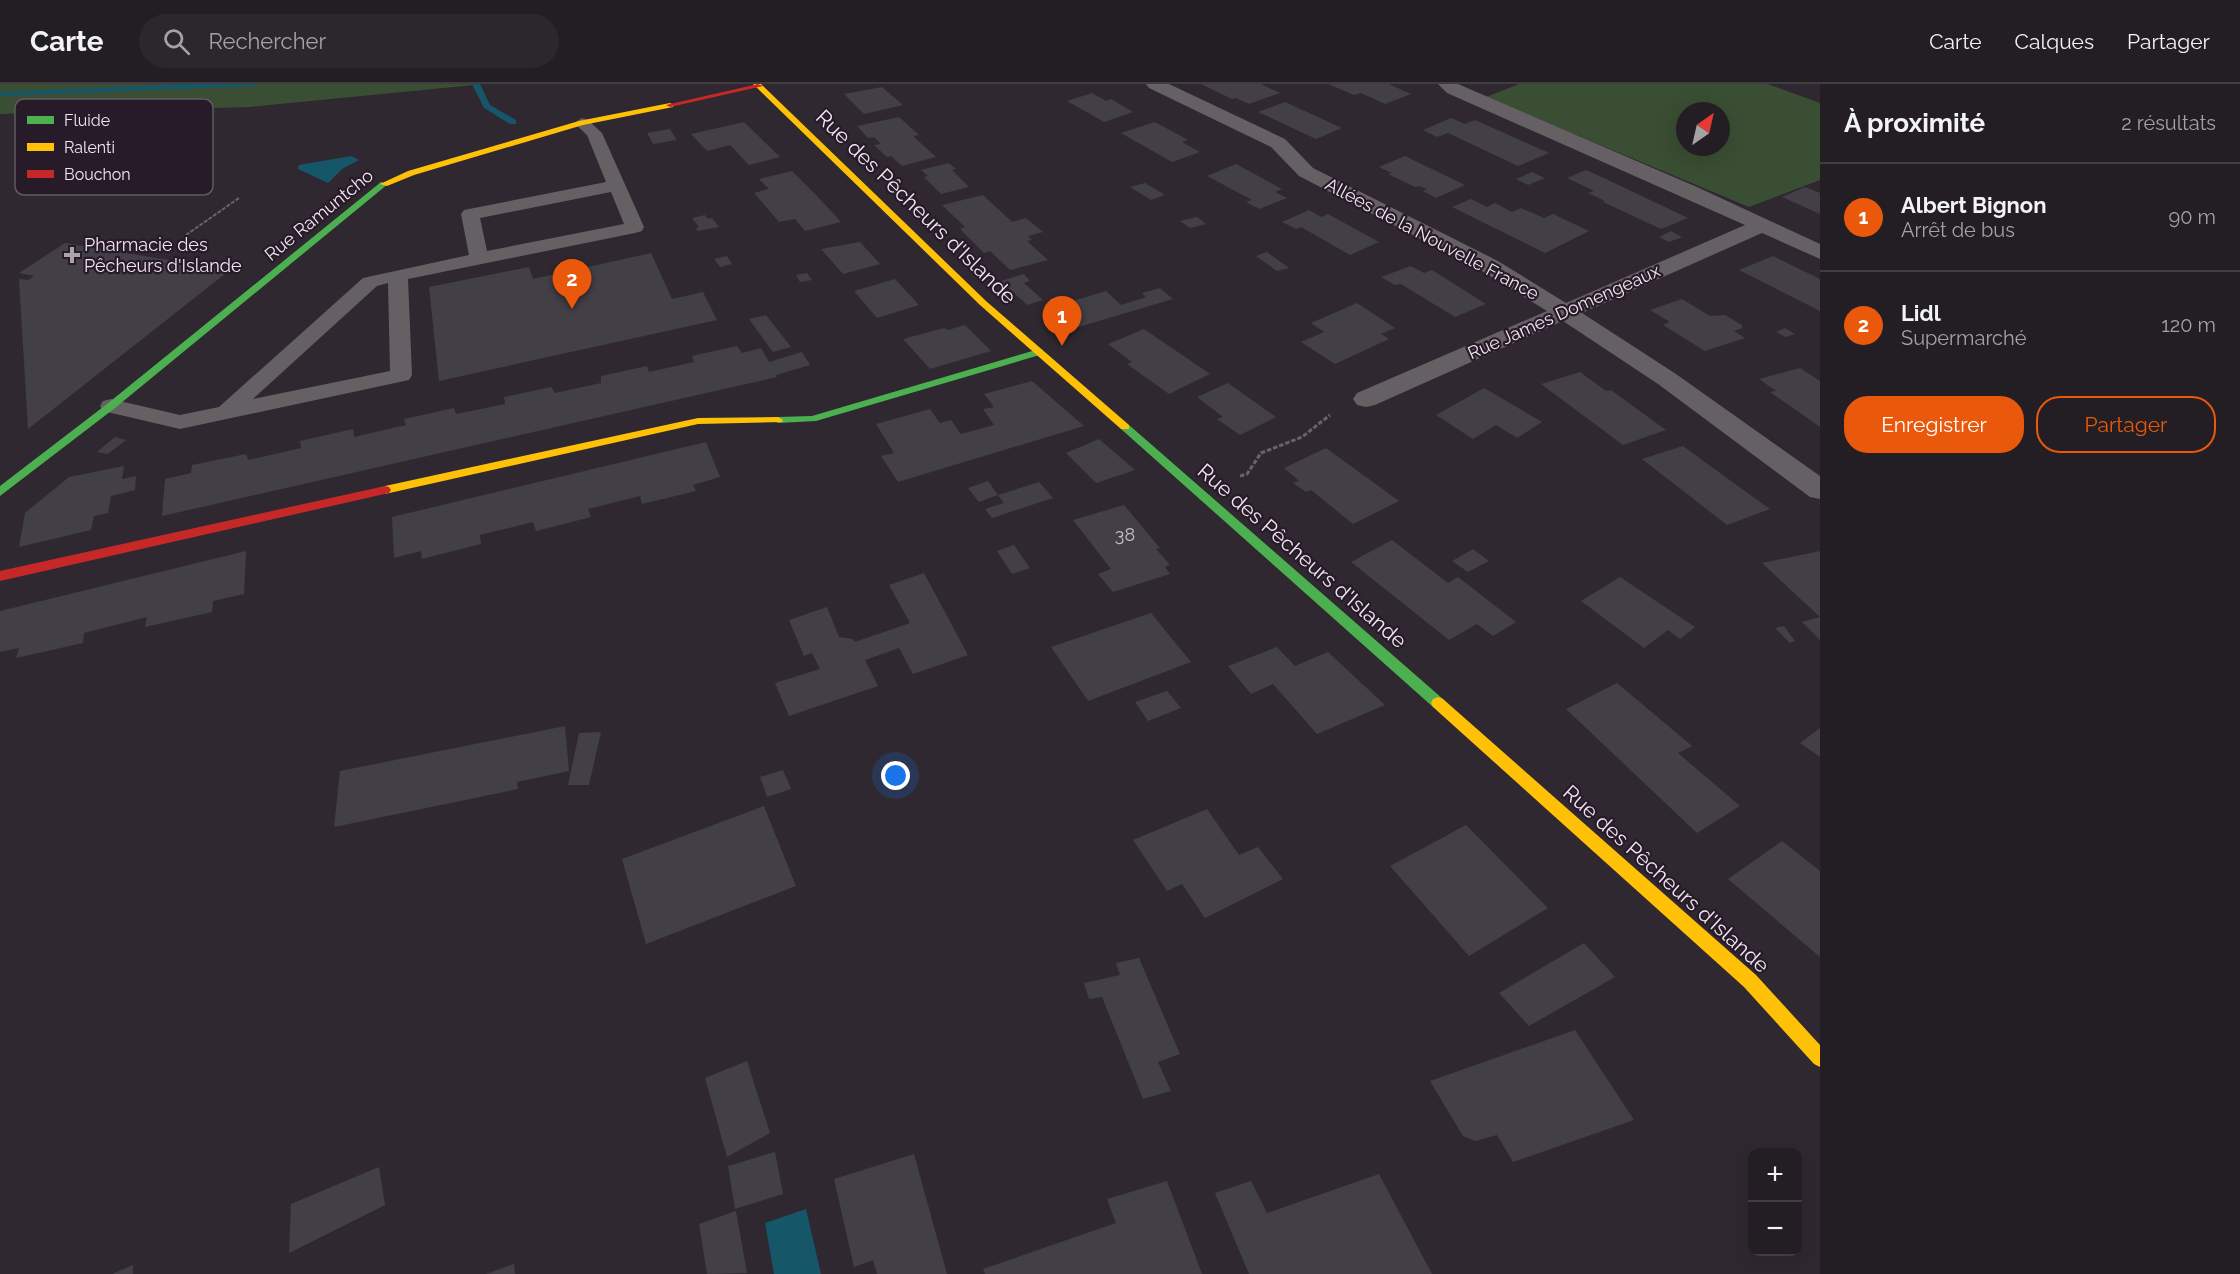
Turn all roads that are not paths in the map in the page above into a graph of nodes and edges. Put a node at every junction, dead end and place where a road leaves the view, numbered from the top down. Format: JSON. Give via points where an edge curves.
{"nodes":[{"id":1,"x":1155,"y":84,"type":"edge"},
{"id":2,"x":1447,"y":84,"type":"edge"},
{"id":3,"x":758,"y":85,"type":"edge"},
{"id":4,"x":582,"y":123,"type":"junction"},
{"id":5,"x":617,"y":185,"type":"junction"},
{"id":6,"x":1763,"y":225,"type":"junction"},
{"id":7,"x":1820,"y":252,"type":"edge"},
{"id":8,"x":479,"y":259,"type":"junction"},
{"id":9,"x":398,"y":275,"type":"junction"},
{"id":10,"x":1565,"y":312,"type":"junction"},
{"id":11,"x":1039,"y":352,"type":"junction"},
{"id":12,"x":1366,"y":399,"type":"road end"},
{"id":13,"x":111,"y":406,"type":"junction"},
{"id":14,"x":225,"y":412,"type":"junction"},
{"id":15,"x":1820,"y":490,"type":"edge"},
{"id":16,"x":0,"y":492,"type":"edge"},
{"id":17,"x":0,"y":576,"type":"edge"},
{"id":18,"x":1820,"y":1058,"type":"edge"}],
"edges":[{"from":1,"to":10,"type":"street","name":"Allées de la Nouvelle France","via":[[1278,143],[1306,172],[1490,266]]},
{"from":2,"to":6,"type":"street"},
{"from":3,"to":4,"type":"street","name":"Rue Ramuntcho"},
{"from":3,"to":11,"type":"street","name":"Rue des Pêcheurs d'Islande","via":[[983,303]]},
{"from":4,"to":5,"type":"lane","via":[[594,133]]},
{"from":4,"to":13,"type":"street","name":"Rue Ramuntcho","via":[[386,183]]},
{"from":5,"to":8,"type":"lane","via":[[470,214]]},
{"from":5,"to":8,"type":"lane","via":[[635,227]]},
{"from":6,"to":7,"type":"street"},
{"from":6,"to":10,"type":"street","name":"Rue James Domengeaux"},
{"from":8,"to":9,"type":"lane"},
{"from":9,"to":14,"type":"lane","via":[[370,282]]},
{"from":9,"to":14,"type":"lane","via":[[401,375]]},
{"from":10,"to":12,"type":"street","name":"Rue James Domengeaux"},
{"from":10,"to":15,"type":"street","name":"Allées de la Nouvelle France","via":[[1667,379]]},
{"from":11,"to":17,"type":"street","via":[[812,419],[698,421]]},
{"from":11,"to":18,"type":"street","name":"Rue des Pêcheurs d'Islande","via":[[1750,981]]},
{"from":13,"to":14,"type":"lane","via":[[180,422]]},
{"from":13,"to":16,"type":"street","name":"Rue Ramuntcho"}]}
